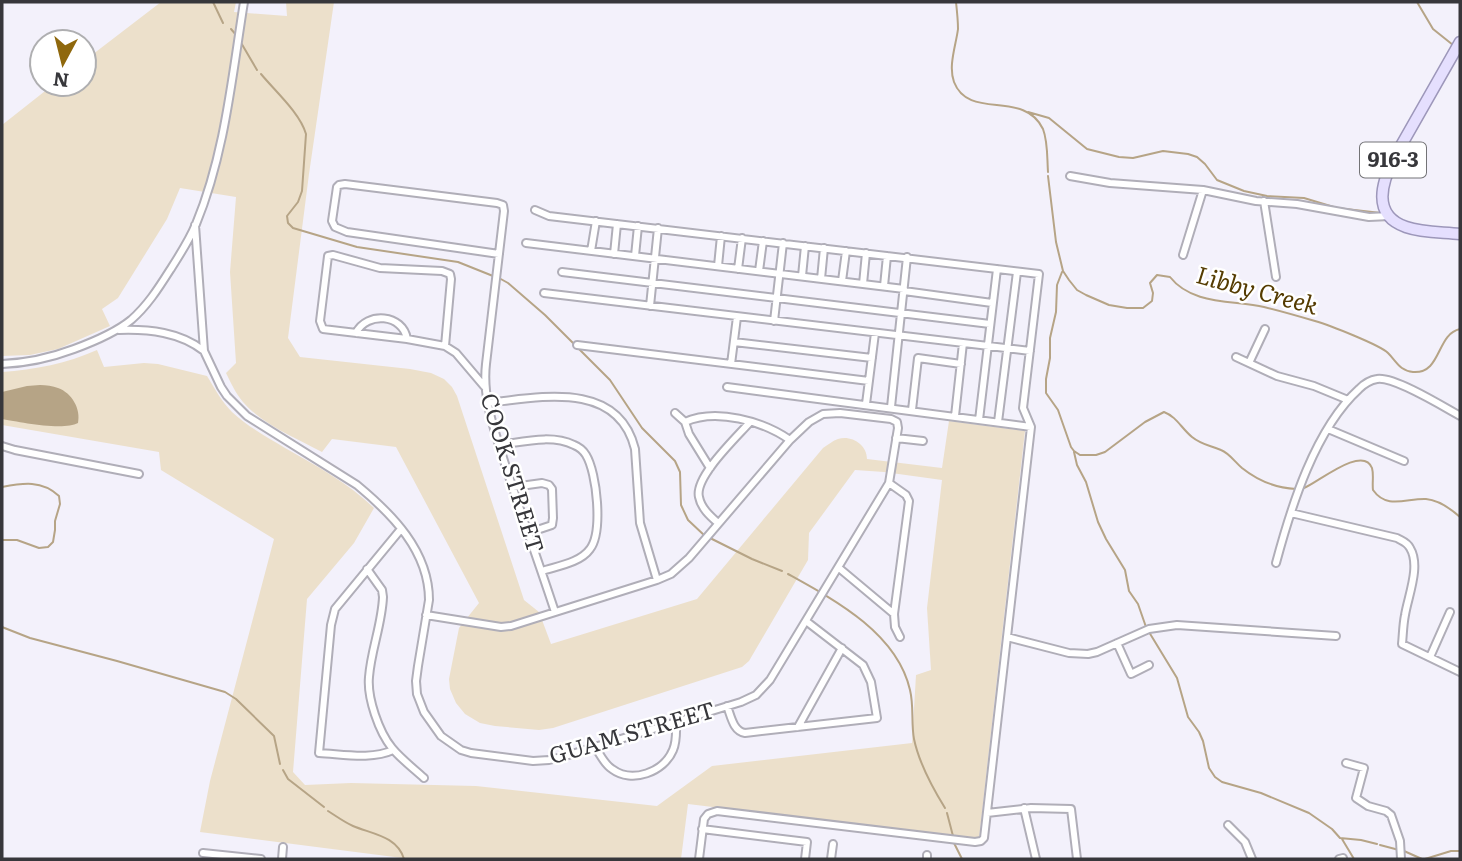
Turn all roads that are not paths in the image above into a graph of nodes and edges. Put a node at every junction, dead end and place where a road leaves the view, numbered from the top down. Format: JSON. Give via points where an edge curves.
{"nodes":[{"id":1,"x":244,"y":2,"type":"edge"},
{"id":2,"x":1460,"y":42,"type":"edge"},
{"id":3,"x":1070,"y":176,"type":"dead end"},
{"id":4,"x":1203,"y":190,"type":"junction"},
{"id":5,"x":1264,"y":201,"type":"junction"},
{"id":6,"x":535,"y":210,"type":"dead end"},
{"id":7,"x":1390,"y":216,"type":"junction"},
{"id":8,"x":596,"y":221,"type":"junction"},
{"id":9,"x":617,"y":224,"type":"junction"},
{"id":10,"x":195,"y":225,"type":"junction"},
{"id":11,"x":638,"y":226,"type":"junction"},
{"id":12,"x":658,"y":229,"type":"junction"},
{"id":13,"x":1460,"y":234,"type":"edge"},
{"id":14,"x":721,"y":236,"type":"junction"},
{"id":15,"x":742,"y":238,"type":"junction"},
{"id":16,"x":762,"y":241,"type":"junction"},
{"id":17,"x":526,"y":243,"type":"dead end"},
{"id":18,"x":783,"y":243,"type":"junction"},
{"id":19,"x":805,"y":246,"type":"junction"},
{"id":20,"x":824,"y":248,"type":"junction"},
{"id":21,"x":591,"y":251,"type":"junction"},
{"id":22,"x":846,"y":251,"type":"junction"},
{"id":23,"x":866,"y":253,"type":"junction"},
{"id":24,"x":499,"y":254,"type":"junction"},
{"id":25,"x":614,"y":254,"type":"junction"},
{"id":26,"x":1183,"y":255,"type":"dead end"},
{"id":27,"x":635,"y":256,"type":"junction"},
{"id":28,"x":887,"y":256,"type":"junction"},
{"id":29,"x":907,"y":257,"type":"junction"},
{"id":30,"x":655,"y":259,"type":"junction"},
{"id":31,"x":718,"y":266,"type":"junction"},
{"id":32,"x":738,"y":269,"type":"junction"},
{"id":33,"x":997,"y":269,"type":"junction"},
{"id":34,"x":759,"y":271,"type":"junction"},
{"id":35,"x":562,"y":272,"type":"dead end"},
{"id":36,"x":1017,"y":272,"type":"junction"},
{"id":37,"x":779,"y":274,"type":"junction"},
{"id":38,"x":802,"y":276,"type":"junction"},
{"id":39,"x":1276,"y":277,"type":"dead end"},
{"id":40,"x":821,"y":279,"type":"junction"},
{"id":41,"x":842,"y":281,"type":"junction"},
{"id":42,"x":652,"y":282,"type":"junction"},
{"id":43,"x":863,"y":284,"type":"junction"},
{"id":44,"x":884,"y":286,"type":"junction"},
{"id":45,"x":904,"y":290,"type":"junction"},
{"id":46,"x":544,"y":293,"type":"dead end"},
{"id":47,"x":776,"y":297,"type":"junction"},
{"id":48,"x":992,"y":303,"type":"junction"},
{"id":49,"x":650,"y":306,"type":"junction"},
{"id":50,"x":901,"y":313,"type":"junction"},
{"id":51,"x":737,"y":317,"type":"junction"},
{"id":52,"x":774,"y":321,"type":"junction"},
{"id":53,"x":990,"y":324,"type":"junction"},
{"id":54,"x":1265,"y":328,"type":"dead end"},
{"id":55,"x":117,"y":330,"type":"junction"},
{"id":56,"x":356,"y":333,"type":"junction"},
{"id":57,"x":875,"y":333,"type":"junction"},
{"id":58,"x":899,"y":336,"type":"junction"},
{"id":59,"x":407,"y":339,"type":"junction"},
{"id":60,"x":734,"y":342,"type":"junction"},
{"id":61,"x":963,"y":343,"type":"junction"},
{"id":62,"x":577,"y":345,"type":"dead end"},
{"id":63,"x":445,"y":346,"type":"junction"},
{"id":64,"x":987,"y":346,"type":"junction"},
{"id":65,"x":1007,"y":348,"type":"junction"},
{"id":66,"x":204,"y":351,"type":"junction"},
{"id":67,"x":1030,"y":351,"type":"junction"},
{"id":68,"x":1236,"y":357,"type":"dead end"},
{"id":69,"x":872,"y":358,"type":"junction"},
{"id":70,"x":961,"y":363,"type":"junction"},
{"id":71,"x":1249,"y":363,"type":"junction"},
{"id":72,"x":2,"y":364,"type":"edge"},
{"id":73,"x":731,"y":364,"type":"junction"},
{"id":74,"x":869,"y":381,"type":"junction"},
{"id":75,"x":484,"y":386,"type":"junction"},
{"id":76,"x":727,"y":387,"type":"dead end"},
{"id":77,"x":1348,"y":400,"type":"junction"},
{"id":78,"x":488,"y":403,"type":"junction"},
{"id":79,"x":866,"y":404,"type":"junction"},
{"id":80,"x":891,"y":407,"type":"junction"},
{"id":81,"x":912,"y":410,"type":"junction"},
{"id":82,"x":675,"y":413,"type":"dead end"},
{"id":83,"x":955,"y":416,"type":"junction"},
{"id":84,"x":1460,"y":416,"type":"edge"},
{"id":85,"x":979,"y":419,"type":"junction"},
{"id":86,"x":685,"y":422,"type":"junction"},
{"id":87,"x":750,"y":422,"type":"junction"},
{"id":88,"x":998,"y":422,"type":"junction"},
{"id":89,"x":1031,"y":427,"type":"junction"},
{"id":90,"x":1328,"y":429,"type":"junction"},
{"id":91,"x":896,"y":438,"type":"junction"},
{"id":92,"x":790,"y":440,"type":"junction"},
{"id":93,"x":923,"y":441,"type":"dead end"},
{"id":94,"x":499,"y":445,"type":"junction"},
{"id":95,"x":2,"y":446,"type":"edge"},
{"id":96,"x":1404,"y":461,"type":"dead end"},
{"id":97,"x":710,"y":468,"type":"junction"},
{"id":98,"x":139,"y":474,"type":"dead end"},
{"id":99,"x":889,"y":483,"type":"junction"},
{"id":100,"x":513,"y":487,"type":"junction"},
{"id":101,"x":1291,"y":513,"type":"junction"},
{"id":102,"x":718,"y":523,"type":"junction"},
{"id":103,"x":401,"y":529,"type":"junction"},
{"id":104,"x":528,"y":533,"type":"junction"},
{"id":105,"x":1276,"y":563,"type":"dead end"},
{"id":106,"x":839,"y":568,"type":"junction"},
{"id":107,"x":367,"y":569,"type":"junction"},
{"id":108,"x":542,"y":571,"type":"junction"},
{"id":109,"x":657,"y":580,"type":"junction"},
{"id":110,"x":555,"y":612,"type":"junction"},
{"id":111,"x":1450,"y":612,"type":"dead end"},
{"id":112,"x":894,"y":614,"type":"junction"},
{"id":113,"x":426,"y":615,"type":"junction"},
{"id":114,"x":806,"y":621,"type":"junction"},
{"id":115,"x":1336,"y":636,"type":"dead end"},
{"id":116,"x":900,"y":637,"type":"dead end"},
{"id":117,"x":1007,"y":637,"type":"junction"},
{"id":118,"x":1117,"y":643,"type":"junction"},
{"id":119,"x":842,"y":648,"type":"junction"},
{"id":120,"x":1430,"y":657,"type":"junction"},
{"id":121,"x":1149,"y":665,"type":"dead end"},
{"id":122,"x":1460,"y":671,"type":"edge"},
{"id":123,"x":727,"y":706,"type":"junction"},
{"id":124,"x":676,"y":722,"type":"junction"},
{"id":125,"x":798,"y":727,"type":"junction"},
{"id":126,"x":595,"y":747,"type":"junction"},
{"id":127,"x":393,"y":750,"type":"junction"},
{"id":128,"x":1346,"y":763,"type":"dead end"},
{"id":129,"x":424,"y":778,"type":"dead end"},
{"id":130,"x":1024,"y":808,"type":"junction"},
{"id":131,"x":987,"y":813,"type":"junction"},
{"id":132,"x":1227,"y":825,"type":"dead end"},
{"id":133,"x":702,"y":829,"type":"junction"},
{"id":134,"x":833,"y":844,"type":"dead end"},
{"id":135,"x":282,"y":847,"type":"dead end"},
{"id":136,"x":203,"y":853,"type":"dead end"},
{"id":137,"x":247,"y":858,"type":"edge"},
{"id":138,"x":261,"y":859,"type":"edge"},
{"id":139,"x":282,"y":859,"type":"edge"},
{"id":140,"x":699,"y":859,"type":"edge"},
{"id":141,"x":805,"y":859,"type":"edge"},
{"id":142,"x":831,"y":859,"type":"edge"},
{"id":143,"x":1036,"y":859,"type":"edge"},
{"id":144,"x":1077,"y":859,"type":"edge"},
{"id":145,"x":1252,"y":859,"type":"edge"},
{"id":146,"x":1401,"y":859,"type":"edge"}],
"edges":[{"from":1,"to":10,"type":"street","via":[[218,154]]},
{"from":2,"to":7,"type":"main road","number":"916-3","via":[[1385,176],[1382,198]]},
{"from":3,"to":4,"type":"street"},
{"from":4,"to":5,"type":"street"},
{"from":4,"to":26,"type":"street"},
{"from":5,"to":7,"type":"street","via":[[1369,218]]},
{"from":5,"to":39,"type":"street"},
{"from":6,"to":8,"type":"street","via":[[542,215]]},
{"from":7,"to":13,"type":"main road","via":[[1413,229]]},
{"from":8,"to":9,"type":"street"},
{"from":8,"to":21,"type":"street"},
{"from":9,"to":11,"type":"street"},
{"from":9,"to":25,"type":"street"},
{"from":10,"to":55,"type":"street","via":[[149,302]]},
{"from":10,"to":66,"type":"street","name":"GUAM STREET"},
{"from":11,"to":12,"type":"street"},
{"from":11,"to":27,"type":"street"},
{"from":12,"to":14,"type":"street"},
{"from":12,"to":30,"type":"street"},
{"from":14,"to":15,"type":"street"},
{"from":14,"to":31,"type":"street"},
{"from":15,"to":16,"type":"street"},
{"from":15,"to":32,"type":"street"},
{"from":16,"to":18,"type":"street"},
{"from":16,"to":34,"type":"street"},
{"from":17,"to":21,"type":"street"},
{"from":18,"to":19,"type":"street"},
{"from":18,"to":37,"type":"street"},
{"from":19,"to":20,"type":"street"},
{"from":19,"to":38,"type":"street"},
{"from":20,"to":22,"type":"street"},
{"from":20,"to":40,"type":"street"},
{"from":21,"to":25,"type":"street"},
{"from":22,"to":23,"type":"street"},
{"from":22,"to":41,"type":"street"},
{"from":23,"to":28,"type":"street"},
{"from":23,"to":43,"type":"street"},
{"from":24,"to":24,"type":"street","name":"COOK STREET","via":[[347,232],[335,227],[332,219],[336,190],[342,184],[503,205]]},
{"from":24,"to":75,"type":"street","name":"COOK STREET"},
{"from":25,"to":27,"type":"street"},
{"from":27,"to":30,"type":"street"},
{"from":28,"to":29,"type":"street"},
{"from":28,"to":44,"type":"street"},
{"from":29,"to":33,"type":"street"},
{"from":29,"to":45,"type":"street"},
{"from":30,"to":31,"type":"street"},
{"from":30,"to":42,"type":"street"},
{"from":31,"to":32,"type":"street"},
{"from":32,"to":34,"type":"street"},
{"from":33,"to":36,"type":"street"},
{"from":33,"to":48,"type":"street"},
{"from":34,"to":37,"type":"street"},
{"from":35,"to":42,"type":"street"},
{"from":36,"to":65,"type":"street"},
{"from":36,"to":67,"type":"street","via":[[1039,274]]},
{"from":37,"to":38,"type":"street"},
{"from":37,"to":47,"type":"street"},
{"from":38,"to":40,"type":"street"},
{"from":40,"to":41,"type":"street"},
{"from":41,"to":43,"type":"street"},
{"from":42,"to":47,"type":"street"},
{"from":42,"to":49,"type":"street"},
{"from":43,"to":44,"type":"street"},
{"from":44,"to":45,"type":"street"},
{"from":45,"to":48,"type":"street"},
{"from":45,"to":50,"type":"street"},
{"from":46,"to":49,"type":"street"},
{"from":47,"to":50,"type":"street"},
{"from":47,"to":52,"type":"street"},
{"from":48,"to":53,"type":"street"},
{"from":49,"to":51,"type":"street"},
{"from":50,"to":53,"type":"street"},
{"from":50,"to":58,"type":"street"},
{"from":51,"to":52,"type":"street"},
{"from":51,"to":60,"type":"street"},
{"from":52,"to":57,"type":"street"},
{"from":53,"to":64,"type":"street"},
{"from":54,"to":71,"type":"street"},
{"from":55,"to":66,"type":"street","via":[[169,334]]},
{"from":55,"to":72,"type":"street","via":[[53,357]]},
{"from":56,"to":59,"type":"street"},
{"from":56,"to":59,"type":"street","via":[[365,321],[377,318],[402,326]]},
{"from":56,"to":63,"type":"street","via":[[321,327],[330,255],[380,268],[450,274]]},
{"from":57,"to":58,"type":"street"},
{"from":57,"to":69,"type":"street"},
{"from":58,"to":61,"type":"street"},
{"from":58,"to":80,"type":"street"},
{"from":59,"to":63,"type":"street"},
{"from":60,"to":69,"type":"street"},
{"from":60,"to":73,"type":"street"},
{"from":61,"to":64,"type":"street"},
{"from":61,"to":70,"type":"street"},
{"from":62,"to":73,"type":"street"},
{"from":63,"to":75,"type":"street"},
{"from":64,"to":65,"type":"street"},
{"from":64,"to":85,"type":"street"},
{"from":65,"to":67,"type":"street"},
{"from":65,"to":88,"type":"street"},
{"from":66,"to":103,"type":"street","name":"GUAM STREET","via":[[227,396],[247,416],[357,485]]},
{"from":67,"to":89,"type":"street","via":[[1023,408]]},
{"from":68,"to":71,"type":"street"},
{"from":69,"to":74,"type":"street"},
{"from":70,"to":81,"type":"street","via":[[918,358]]},
{"from":70,"to":83,"type":"street"},
{"from":71,"to":77,"type":"street"},
{"from":73,"to":74,"type":"street"},
{"from":74,"to":79,"type":"street"},
{"from":75,"to":78,"type":"street","name":"COOK STREET"},
{"from":76,"to":79,"type":"street"},
{"from":77,"to":84,"type":"street","via":[[1369,381],[1381,378]]},
{"from":77,"to":90,"type":"street"},
{"from":78,"to":94,"type":"street","name":"COOK STREET"},
{"from":78,"to":109,"type":"street","via":[[572,397],[605,407],[623,421],[635,449],[640,523]]},
{"from":79,"to":80,"type":"street"},
{"from":80,"to":81,"type":"street"},
{"from":81,"to":83,"type":"street"},
{"from":82,"to":86,"type":"street"},
{"from":83,"to":85,"type":"street"},
{"from":85,"to":88,"type":"street"},
{"from":86,"to":87,"type":"street","via":[[709,416]]},
{"from":86,"to":97,"type":"street"},
{"from":87,"to":92,"type":"street"},
{"from":87,"to":97,"type":"street"},
{"from":88,"to":89,"type":"street"},
{"from":89,"to":117,"type":"street"},
{"from":90,"to":96,"type":"street"},
{"from":90,"to":101,"type":"street"},
{"from":91,"to":92,"type":"street","name":"GUAM STREET","via":[[897,422],[891,419],[840,413],[823,414]]},
{"from":91,"to":93,"type":"street"},
{"from":91,"to":99,"type":"street","name":"GUAM STREET"},
{"from":92,"to":102,"type":"street"},
{"from":94,"to":100,"type":"street","name":"COOK STREET"},
{"from":94,"to":108,"type":"street","via":[[561,440],[585,453],[593,472],[597,514],[593,545],[584,556]]},
{"from":95,"to":98,"type":"street"},
{"from":97,"to":102,"type":"street","via":[[698,496]]},
{"from":99,"to":106,"type":"street","name":"GUAM STREET"},
{"from":99,"to":112,"type":"street","via":[[909,501]]},
{"from":100,"to":104,"type":"street","name":"COOK STREET"},
{"from":100,"to":104,"type":"street","via":[[542,483],[552,489],[552,525]]},
{"from":101,"to":105,"type":"street"},
{"from":101,"to":120,"type":"street","via":[[1396,538],[1410,546],[1413,575],[1402,644]]},
{"from":102,"to":109,"type":"street","via":[[680,567]]},
{"from":103,"to":107,"type":"street"},
{"from":103,"to":113,"type":"street","name":"GUAM STREET","via":[[427,578]]},
{"from":104,"to":108,"type":"street","name":"COOK STREET"},
{"from":106,"to":112,"type":"street"},
{"from":106,"to":114,"type":"street","name":"GUAM STREET"},
{"from":107,"to":127,"type":"street","via":[[383,597],[368,688]]},
{"from":107,"to":127,"type":"street","via":[[333,616],[319,753],[372,755]]},
{"from":108,"to":110,"type":"street","name":"COOK STREET"},
{"from":109,"to":110,"type":"street"},
{"from":110,"to":113,"type":"street","via":[[511,626]]},
{"from":111,"to":120,"type":"street"},
{"from":112,"to":116,"type":"street"},
{"from":113,"to":126,"type":"street","name":"GUAM STREET","via":[[417,694],[441,737],[471,753],[519,760],[549,760]]},
{"from":114,"to":119,"type":"street"},
{"from":114,"to":123,"type":"street","name":"GUAM STREET","via":[[764,688]]},
{"from":115,"to":118,"type":"street","via":[[1177,625],[1149,629]]},
{"from":117,"to":118,"type":"street","via":[[1078,654]]},
{"from":117,"to":131,"type":"street"},
{"from":118,"to":121,"type":"street","via":[[1131,674]]},
{"from":119,"to":125,"type":"street"},
{"from":119,"to":125,"type":"street","via":[[868,673],[877,718]]},
{"from":120,"to":122,"type":"street"},
{"from":123,"to":124,"type":"street","name":"GUAM STREET"},
{"from":123,"to":125,"type":"street","via":[[740,732]]},
{"from":124,"to":126,"type":"street","name":"GUAM STREET"},
{"from":124,"to":126,"type":"street","via":[[672,752],[646,774],[613,771]]},
{"from":127,"to":129,"type":"street"},
{"from":128,"to":146,"type":"street","via":[[1364,768],[1356,798],[1387,811],[1393,819]]},
{"from":130,"to":131,"type":"street"},
{"from":130,"to":143,"type":"street"},
{"from":130,"to":144,"type":"street","via":[[1071,809]]},
{"from":131,"to":133,"type":"street","via":[[984,838],[978,842],[722,811],[708,814]]},
{"from":132,"to":145,"type":"street","via":[[1245,842]]},
{"from":133,"to":140,"type":"street"},
{"from":133,"to":141,"type":"street","via":[[807,842]]},
{"from":134,"to":142,"type":"street"},
{"from":135,"to":139,"type":"street"},
{"from":136,"to":137,"type":"street"},
{"from":137,"to":138,"type":"street"}]}
